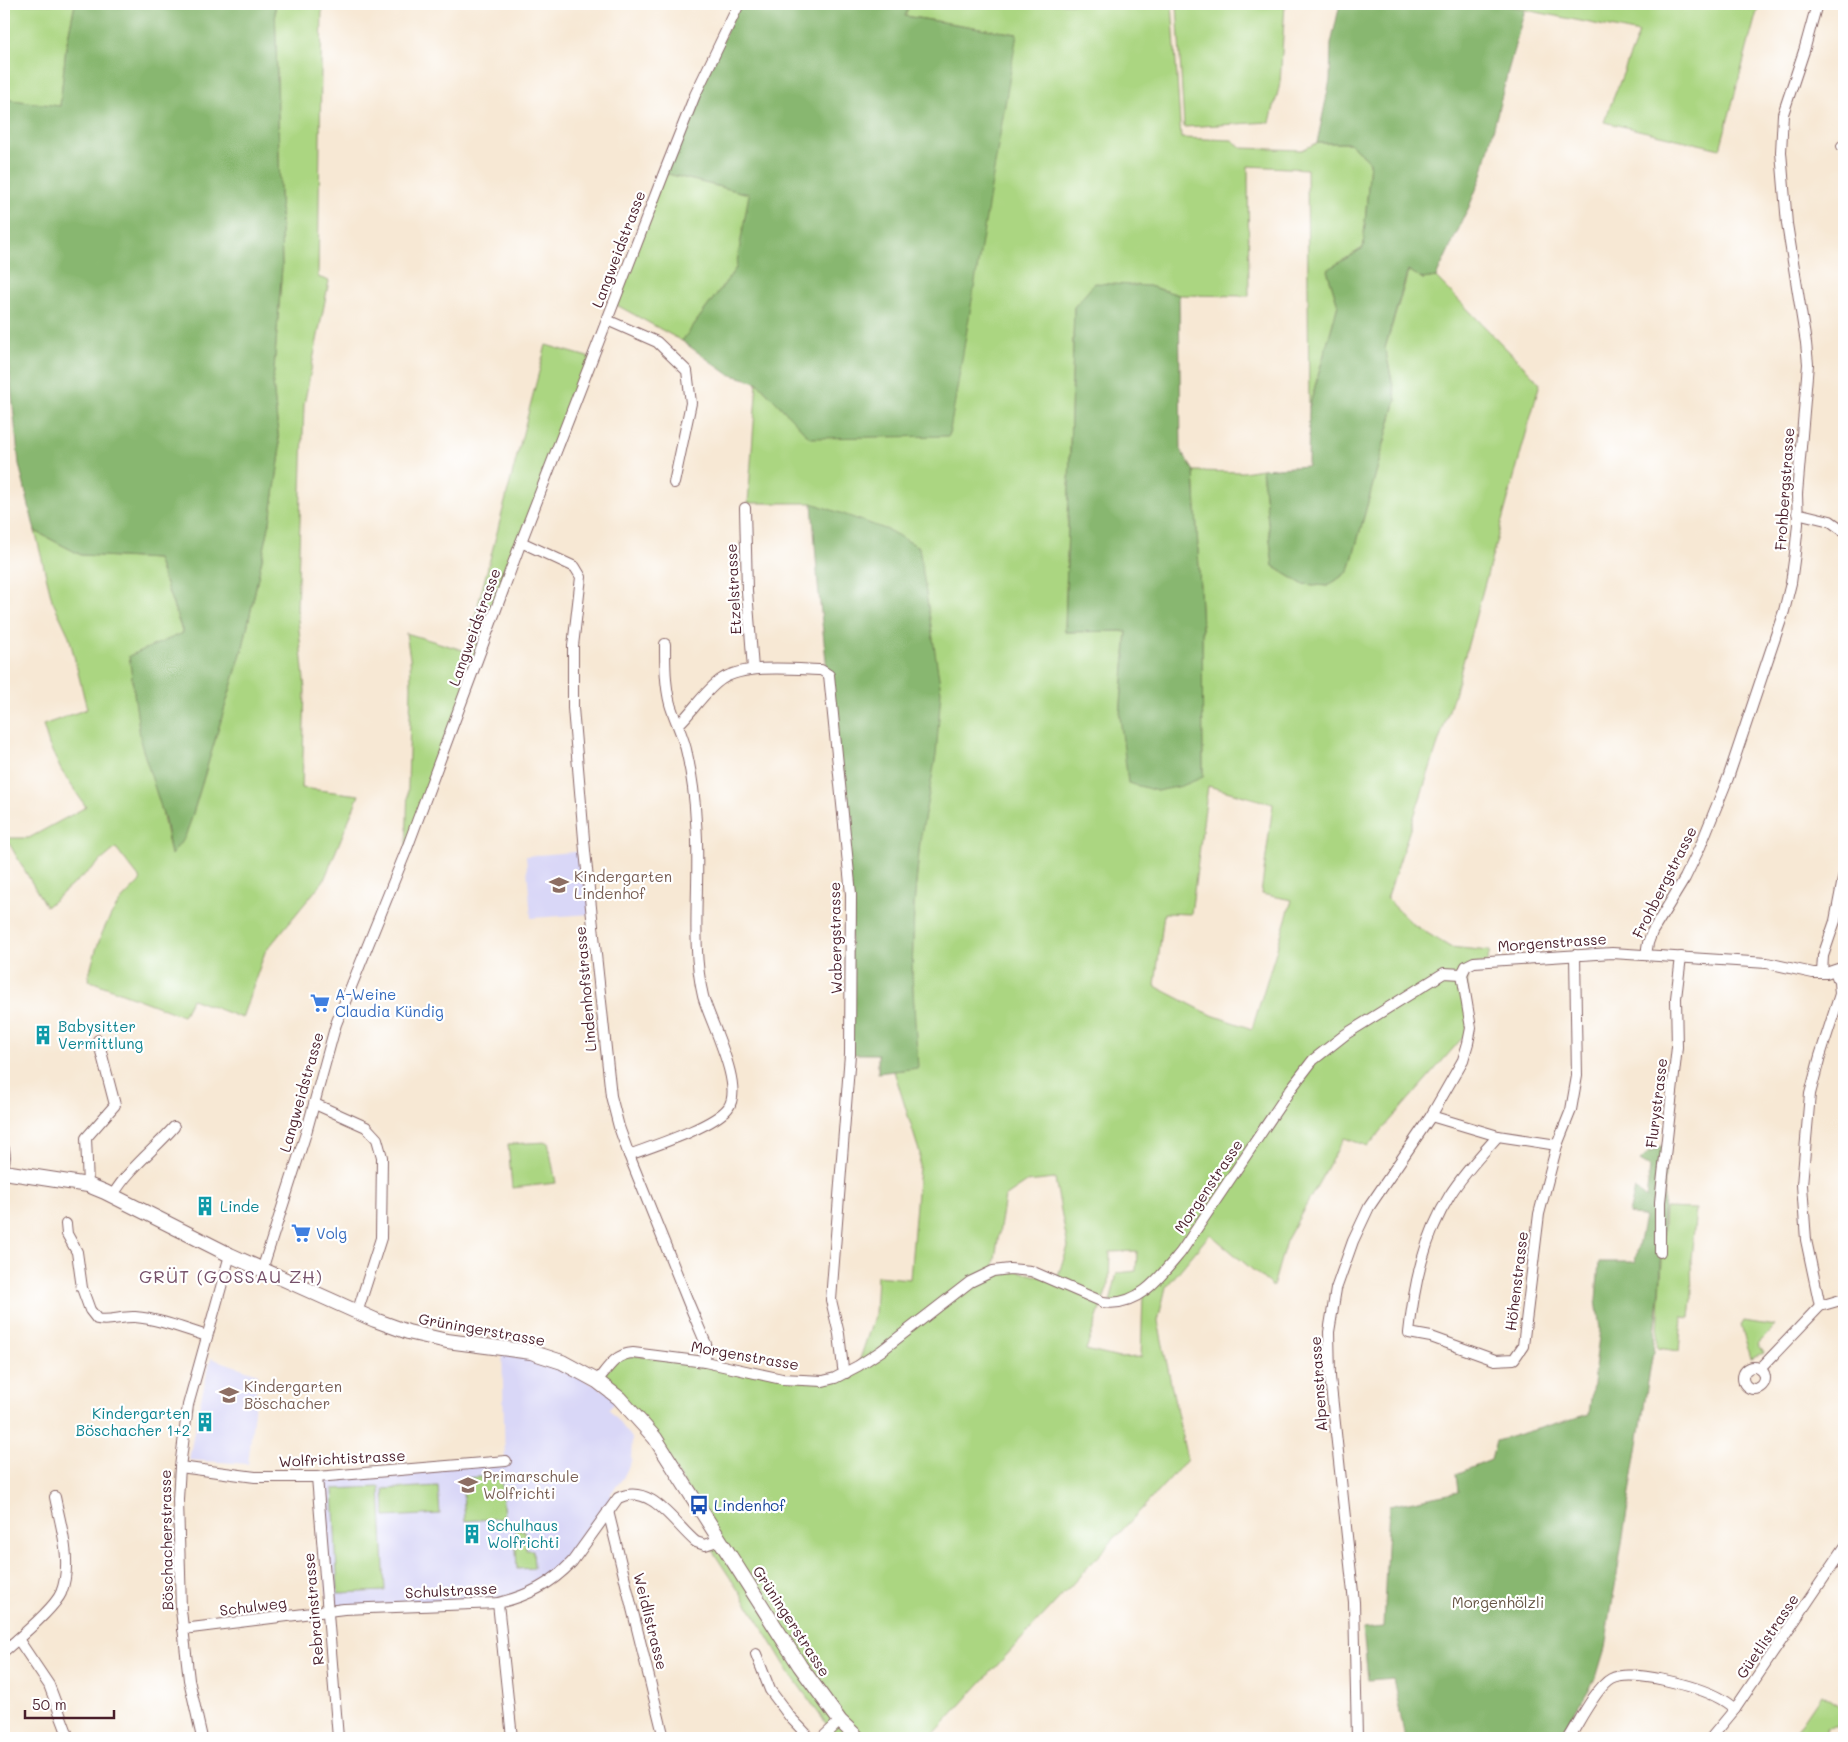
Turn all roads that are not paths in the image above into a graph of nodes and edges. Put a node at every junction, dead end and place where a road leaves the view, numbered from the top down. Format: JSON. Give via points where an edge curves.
{"nodes":[{"id":1,"x":739,"y":4,"type":"edge"},
{"id":2,"x":1816,"y":4,"type":"edge"},
{"id":3,"x":607,"y":320,"type":"junction"},
{"id":4,"x":674,"y":483,"type":"dead end"},
{"id":5,"x":745,"y":508,"type":"dead end"},
{"id":6,"x":1797,"y":513,"type":"junction"},
{"id":7,"x":1844,"y":531,"type":"edge"},
{"id":8,"x":521,"y":542,"type":"junction"},
{"id":9,"x":665,"y":644,"type":"dead end"},
{"id":10,"x":753,"y":669,"type":"junction"},
{"id":11,"x":679,"y":724,"type":"junction"},
{"id":12,"x":1844,"y":874,"type":"edge"},
{"id":13,"x":1575,"y":955,"type":"junction"},
{"id":14,"x":1646,"y":955,"type":"junction"},
{"id":15,"x":1681,"y":957,"type":"junction"},
{"id":16,"x":1839,"y":969,"type":"edge"},
{"id":17,"x":1822,"y":973,"type":"junction"},
{"id":18,"x":1462,"y":974,"type":"junction"},
{"id":19,"x":98,"y":1040,"type":"dead end"},
{"id":20,"x":315,"y":1104,"type":"junction"},
{"id":21,"x":1430,"y":1116,"type":"junction"},
{"id":22,"x":174,"y":1127,"type":"dead end"},
{"id":23,"x":1498,"y":1136,"type":"junction"},
{"id":24,"x":1557,"y":1145,"type":"junction"},
{"id":25,"x":4,"y":1148,"type":"edge"},
{"id":26,"x":630,"y":1155,"type":"junction"},
{"id":27,"x":4,"y":1163,"type":"edge"},
{"id":28,"x":4,"y":1172,"type":"edge"},
{"id":29,"x":88,"y":1185,"type":"junction"},
{"id":30,"x":113,"y":1195,"type":"junction"},
{"id":31,"x":66,"y":1224,"type":"dead end"},
{"id":32,"x":1660,"y":1252,"type":"dead end"},
{"id":33,"x":230,"y":1255,"type":"junction"},
{"id":34,"x":262,"y":1270,"type":"junction"},
{"id":35,"x":1844,"y":1299,"type":"edge"},
{"id":36,"x":1820,"y":1306,"type":"junction"},
{"id":37,"x":357,"y":1313,"type":"junction"},
{"id":38,"x":207,"y":1336,"type":"junction"},
{"id":39,"x":704,"y":1362,"type":"junction"},
{"id":40,"x":1760,"y":1370,"type":"dead end"},
{"id":41,"x":846,"y":1373,"type":"junction"},
{"id":42,"x":598,"y":1381,"type":"junction"},
{"id":43,"x":506,"y":1461,"type":"dead end"},
{"id":44,"x":180,"y":1467,"type":"junction"},
{"id":45,"x":317,"y":1477,"type":"junction"},
{"id":46,"x":55,"y":1497,"type":"dead end"},
{"id":47,"x":608,"y":1511,"type":"junction"},
{"id":48,"x":720,"y":1540,"type":"junction"},
{"id":49,"x":1844,"y":1548,"type":"edge"},
{"id":50,"x":498,"y":1603,"type":"junction"},
{"id":51,"x":328,"y":1611,"type":"junction"},
{"id":52,"x":183,"y":1629,"type":"junction"},
{"id":53,"x":18,"y":1639,"type":"junction"},
{"id":54,"x":4,"y":1651,"type":"edge"},
{"id":55,"x":756,"y":1654,"type":"dead end"},
{"id":56,"x":1735,"y":1709,"type":"junction"},
{"id":57,"x":840,"y":1721,"type":"junction"},
{"id":58,"x":69,"y":1738,"type":"edge"},
{"id":59,"x":202,"y":1738,"type":"edge"},
{"id":60,"x":338,"y":1738,"type":"edge"},
{"id":61,"x":512,"y":1738,"type":"edge"},
{"id":62,"x":664,"y":1738,"type":"edge"},
{"id":63,"x":810,"y":1738,"type":"edge"},
{"id":64,"x":822,"y":1738,"type":"edge"},
{"id":65,"x":858,"y":1738,"type":"edge"},
{"id":66,"x":1357,"y":1738,"type":"edge"},
{"id":67,"x":1569,"y":1738,"type":"edge"},
{"id":68,"x":1711,"y":1738,"type":"edge"}],
"edges":[{"from":1,"to":3,"type":"street","name":"Langweidstrasse","via":[[695,95]]},
{"from":2,"to":6,"type":"street","name":"Frohbergstrasse","via":[[1783,114],[1781,152],[1787,224],[1808,364]]},
{"from":3,"to":4,"type":"street","via":[[657,342],[687,371],[691,402]]},
{"from":3,"to":8,"type":"street","name":"Langweidstrasse"},
{"from":5,"to":10,"type":"street","name":"Etzelstrasse"},
{"from":6,"to":7,"type":"street","via":[[1830,521]]},
{"from":6,"to":14,"type":"street","name":"Frohbergstrasse","via":[[1794,560],[1784,611],[1728,778],[1694,860],[1652,932]]},
{"from":8,"to":20,"type":"street","name":"Langweidstrasse","via":[[410,842],[336,1024]]},
{"from":8,"to":26,"type":"street","name":"Lindenhofstrasse","via":[[575,567],[581,577],[573,646],[574,718],[611,1096]]},
{"from":9,"to":11,"type":"street","via":[[670,704]]},
{"from":10,"to":11,"type":"street","name":"Wabergstrasse","via":[[723,678]]},
{"from":10,"to":41,"type":"street","name":"Wabergstrasse","via":[[821,670],[829,675],[851,894],[850,1054],[831,1300]]},
{"from":11,"to":26,"type":"street","via":[[687,754],[696,822],[698,965],[703,998],[724,1048],[733,1092],[729,1108],[710,1123]]},
{"from":12,"to":17,"type":"street","via":[[1836,921],[1822,956]]},
{"from":13,"to":14,"type":"street","name":"Morgenstrasse"},
{"from":13,"to":18,"type":"street","name":"Morgenstrasse","via":[[1474,962],[1466,966]]},
{"from":13,"to":24,"type":"street","name":"Höhenstrasse","via":[[1577,1076],[1571,1110]]},
{"from":14,"to":15,"type":"street","name":"Morgenstrasse"},
{"from":15,"to":17,"type":"street","name":"Morgenstrasse","via":[[1766,963]]},
{"from":15,"to":32,"type":"street","name":"Flurystrasse","via":[[1676,998],[1677,1047],[1660,1202]]},
{"from":16,"to":17,"type":"street","name":"Morgenstrasse"},
{"from":16,"to":36,"type":"street","via":[[1840,994],[1810,1094],[1802,1185],[1806,1240]]},
{"from":18,"to":21,"type":"street","name":"Alpenstrasse","via":[[1471,1028],[1468,1043],[1463,1060]]},
{"from":18,"to":41,"type":"street","name":"Morgenstrasse","via":[[1444,973],[1346,1034],[1313,1060],[1181,1252],[1143,1293],[1123,1302],[1103,1302],[1031,1271],[993,1271],[970,1282]]},
{"from":19,"to":29,"type":"street","via":[[115,1105],[86,1138]]},
{"from":20,"to":34,"type":"street","name":"Langweidstrasse"},
{"from":20,"to":37,"type":"street","via":[[366,1127],[377,1139],[382,1157],[381,1238]]},
{"from":21,"to":23,"type":"street"},
{"from":21,"to":66,"type":"street","name":"Alpenstrasse","via":[[1369,1207],[1353,1241],[1336,1289],[1329,1332],[1330,1377],[1354,1602]]},
{"from":22,"to":30,"type":"street","via":[[133,1167]]},
{"from":23,"to":24,"type":"street"},
{"from":23,"to":24,"type":"street","name":"Höhenstrasse","via":[[1450,1195],[1435,1224],[1412,1297],[1409,1333],[1431,1337],[1495,1360],[1514,1359],[1523,1346],[1539,1214]]},
{"from":25,"to":27,"type":"street"},
{"from":26,"to":39,"type":"street","name":"Lindenhofstrasse","via":[[706,1344]]},
{"from":28,"to":29,"type":"main road","name":"Grüningerstrasse"},
{"from":29,"to":30,"type":"main road","name":"Grüningerstrasse"},
{"from":30,"to":33,"type":"main road","name":"Grüningerstrasse"},
{"from":31,"to":38,"type":"street","via":[[67,1234],[77,1252],[82,1288],[97,1319],[149,1318]]},
{"from":33,"to":34,"type":"main road","name":"Grüningerstrasse"},
{"from":33,"to":38,"type":"street","name":"Böschacherstrasse"},
{"from":34,"to":37,"type":"main road","name":"Grüningerstrasse"},
{"from":35,"to":36,"type":"street"},
{"from":36,"to":40,"type":"street"},
{"from":37,"to":42,"type":"main road","name":"Grüningerstrasse","via":[[420,1335],[532,1352],[575,1368]]},
{"from":38,"to":44,"type":"street","name":"Böschacherstrasse","via":[[188,1405]]},
{"from":39,"to":41,"type":"street","name":"Morgenstrasse","via":[[782,1379],[822,1382]]},
{"from":39,"to":42,"type":"street","name":"Morgenstrasse","via":[[633,1352],[612,1362]]},
{"from":42,"to":48,"type":"main road","name":"Grüningerstrasse","via":[[619,1398],[655,1438]]},
{"from":43,"to":45,"type":"street","name":"Wolfrichtistrasse"},
{"from":44,"to":45,"type":"street","name":"Wolfrichtistrasse","via":[[254,1477]]},
{"from":44,"to":52,"type":"street","name":"Böschacherstrasse","via":[[178,1499]]},
{"from":45,"to":51,"type":"street","name":"Rebrainstrasse"},
{"from":46,"to":53,"type":"street","via":[[66,1557],[60,1593]]},
{"from":47,"to":48,"type":"street","name":"Schulstrasse","via":[[618,1498],[641,1494],[652,1500],[696,1542],[704,1545]]},
{"from":47,"to":50,"type":"street","name":"Schulstrasse","via":[[572,1562],[555,1578],[524,1596]]},
{"from":47,"to":62,"type":"street","name":"Weidlistrasse"},
{"from":48,"to":57,"type":"main road","name":"Grüningerstrasse","via":[[800,1666]]},
{"from":49,"to":56,"type":"street","name":"Güetlistrasse"},
{"from":50,"to":51,"type":"street","name":"Schulstrasse"},
{"from":50,"to":61,"type":"street"},
{"from":51,"to":52,"type":"street","name":"Schulweg"},
{"from":51,"to":60,"type":"street","name":"Rebrainstrasse"},
{"from":52,"to":59,"type":"street","name":"Böschacherstrasse","via":[[189,1680]]},
{"from":53,"to":54,"type":"street"},
{"from":53,"to":58,"type":"street","via":[[48,1685]]},
{"from":55,"to":63,"type":"street","via":[[770,1690]]},
{"from":56,"to":67,"type":"street","via":[[1718,1698],[1685,1685],[1640,1676],[1619,1677],[1600,1690]]},
{"from":56,"to":68,"type":"street","name":"Güetlistrasse"},
{"from":57,"to":64,"type":"street"},
{"from":57,"to":65,"type":"main road","name":"Grüningerstrasse"}]}
